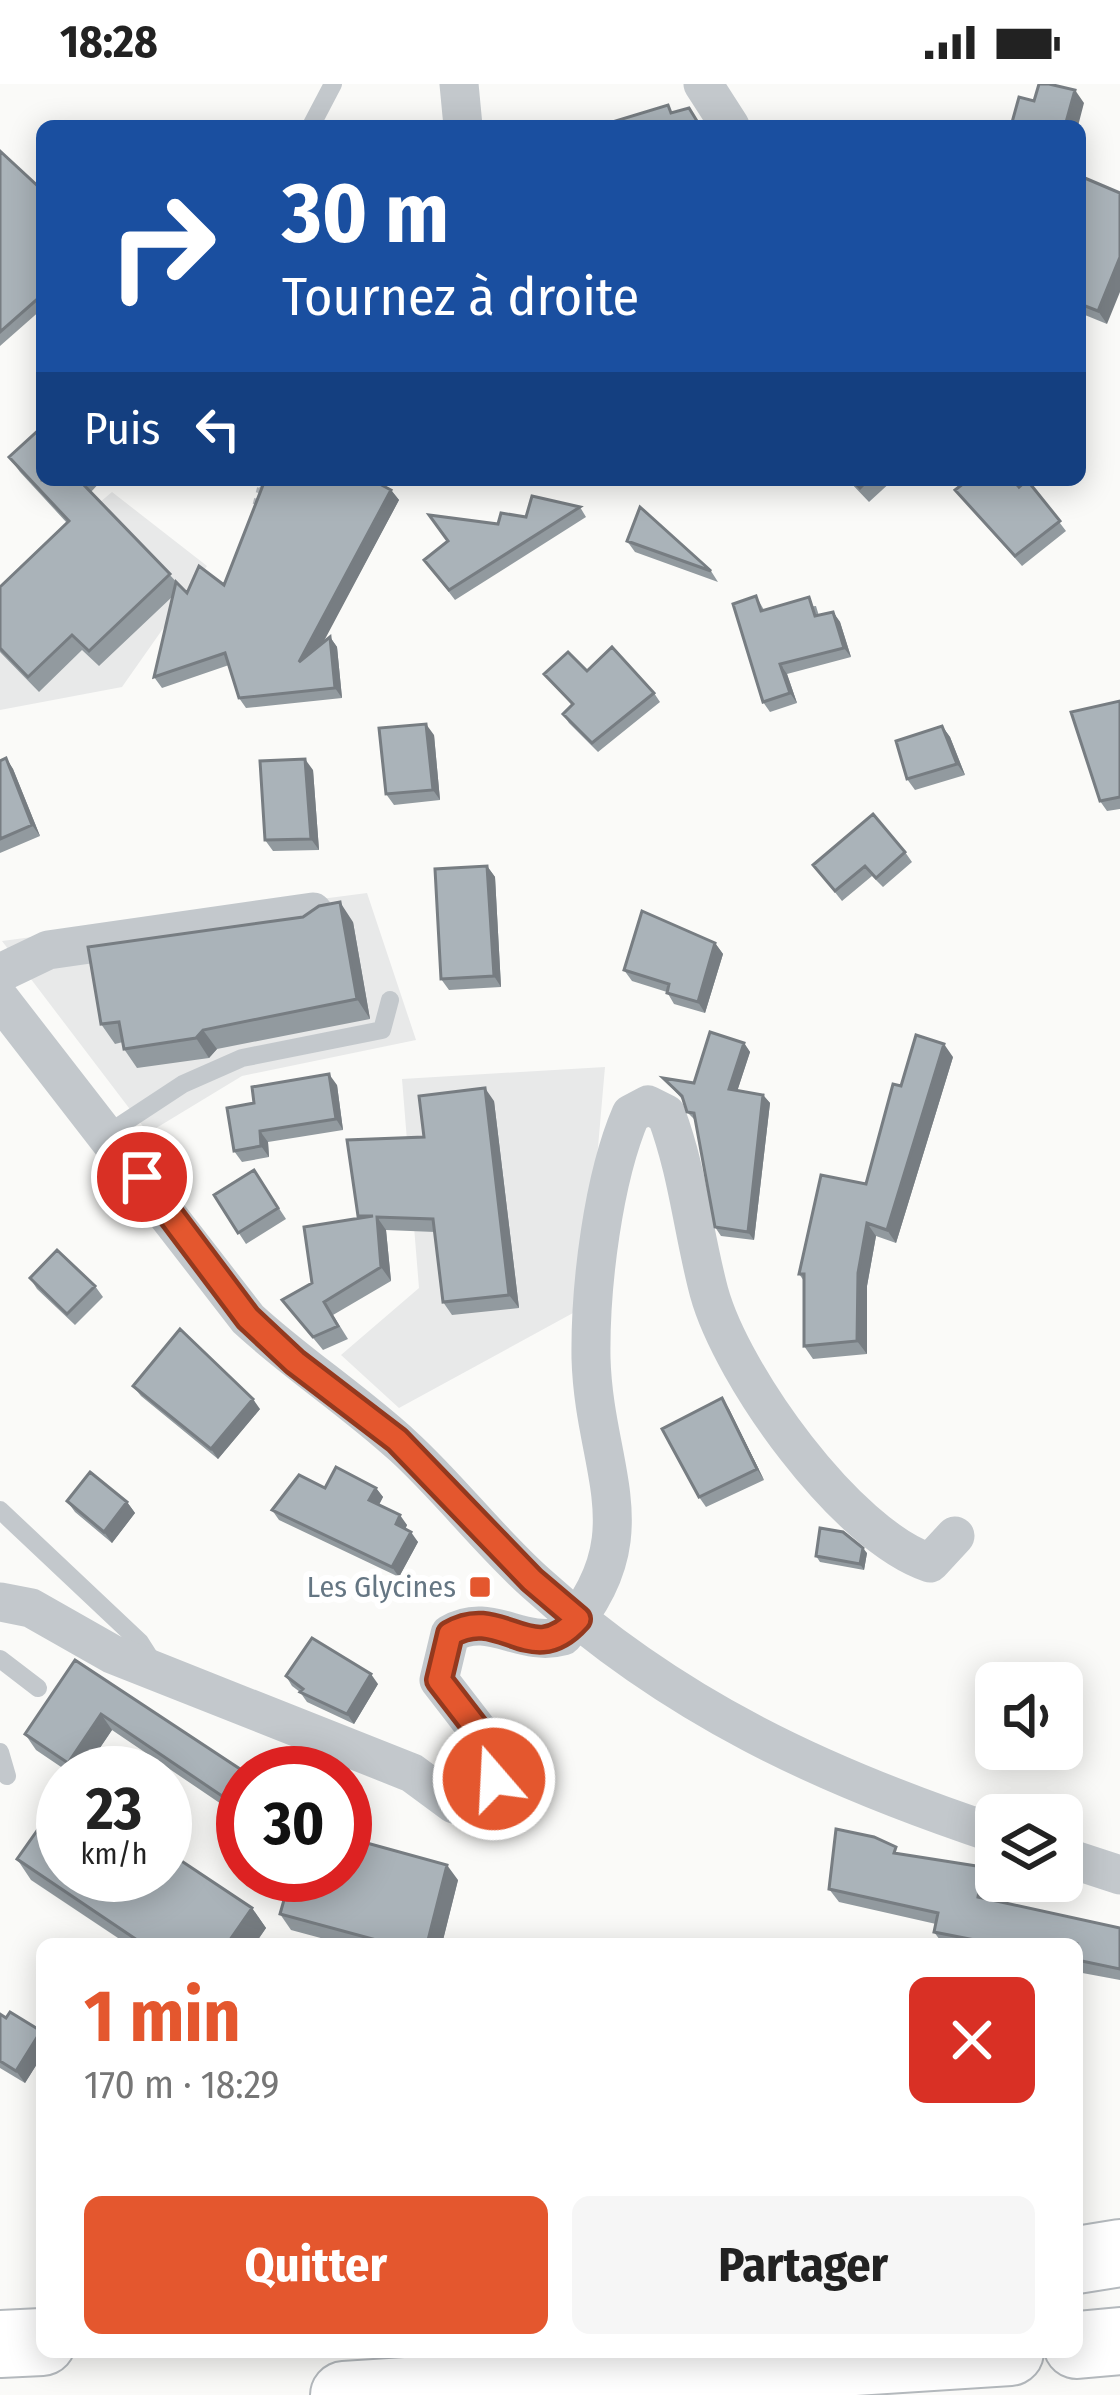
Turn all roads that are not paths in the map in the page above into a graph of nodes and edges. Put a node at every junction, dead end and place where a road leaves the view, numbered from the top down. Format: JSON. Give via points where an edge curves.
{"nodes":[{"id":1,"x":333,"y":84,"type":"edge"},
{"id":2,"x":458,"y":84,"type":"edge"},
{"id":3,"x":703,"y":84,"type":"edge"},
{"id":4,"x":314,"y":120,"type":"edge"},
{"id":5,"x":462,"y":120,"type":"edge"},
{"id":6,"x":726,"y":120,"type":"edge"},
{"id":7,"x":314,"y":912,"type":"edge"},
{"id":8,"x":0,"y":973,"type":"edge"},
{"id":9,"x":0,"y":999,"type":"edge"},
{"id":10,"x":390,"y":1000,"type":"dead end"},
{"id":11,"x":107,"y":1134,"type":"junction"},
{"id":12,"x":0,"y":1510,"type":"edge"},
{"id":13,"x":955,"y":1536,"type":"dead end"},
{"id":14,"x":0,"y":1602,"type":"edge"},
{"id":15,"x":578,"y":1619,"type":"junction"},
{"id":16,"x":0,"y":1659,"type":"edge"},
{"id":17,"x":160,"y":1673,"type":"junction"},
{"id":18,"x":38,"y":1688,"type":"dead end"},
{"id":19,"x":0,"y":1752,"type":"edge"},
{"id":20,"x":8,"y":1776,"type":"dead end"},
{"id":21,"x":975,"y":1827,"type":"edge"},
{"id":22,"x":1083,"y":1863,"type":"edge"},
{"id":23,"x":1120,"y":1875,"type":"edge"},
{"id":24,"x":1120,"y":2253,"type":"edge"},
{"id":25,"x":1083,"y":2259,"type":"edge"},
{"id":26,"x":1120,"y":2341,"type":"edge"},
{"id":27,"x":36,"y":2342,"type":"edge"},
{"id":28,"x":0,"y":2344,"type":"edge"},
{"id":29,"x":1083,"y":2344,"type":"edge"},
{"id":30,"x":950,"y":2358,"type":"edge"},
{"id":31,"x":344,"y":2395,"type":"edge"}],
"edges":[{"from":1,"to":4,"type":"lane"},
{"from":2,"to":5,"type":"street"},
{"from":3,"to":6,"type":"street"},
{"from":7,"to":8,"type":"street","via":[[48,950]]},
{"from":9,"to":11,"type":"street"},
{"from":10,"to":11,"type":"lane","via":[[382,1030],[242,1058],[183,1084]]},
{"from":11,"to":15,"type":"street","via":[[248,1318],[397,1440]]},
{"from":12,"to":17,"type":"lane","via":[[140,1642]]},
{"from":13,"to":15,"type":"street","via":[[930,1563],[900,1553],[827,1484],[752,1382],[710,1296],[681,1154],[665,1114],[648,1106],[631,1114],[614,1152],[591,1359],[614,1553]]},
{"from":14,"to":17,"type":"street","via":[[31,1608]]},
{"from":15,"to":17,"type":"street","via":[[563,1636],[542,1642],[490,1623],[450,1634],[439,1680],[500,1759],[472,1809],[385,1761]]},
{"from":15,"to":21,"type":"street","via":[[712,1716],[857,1785]]},
{"from":16,"to":18,"type":"lane"},
{"from":19,"to":20,"type":"lane"},
{"from":22,"to":23,"type":"street"},
{"from":24,"to":25,"type":"highway"},
{"from":26,"to":29,"type":"highway"},
{"from":27,"to":28,"type":"highway"},
{"from":30,"to":31,"type":"highway"}]}
